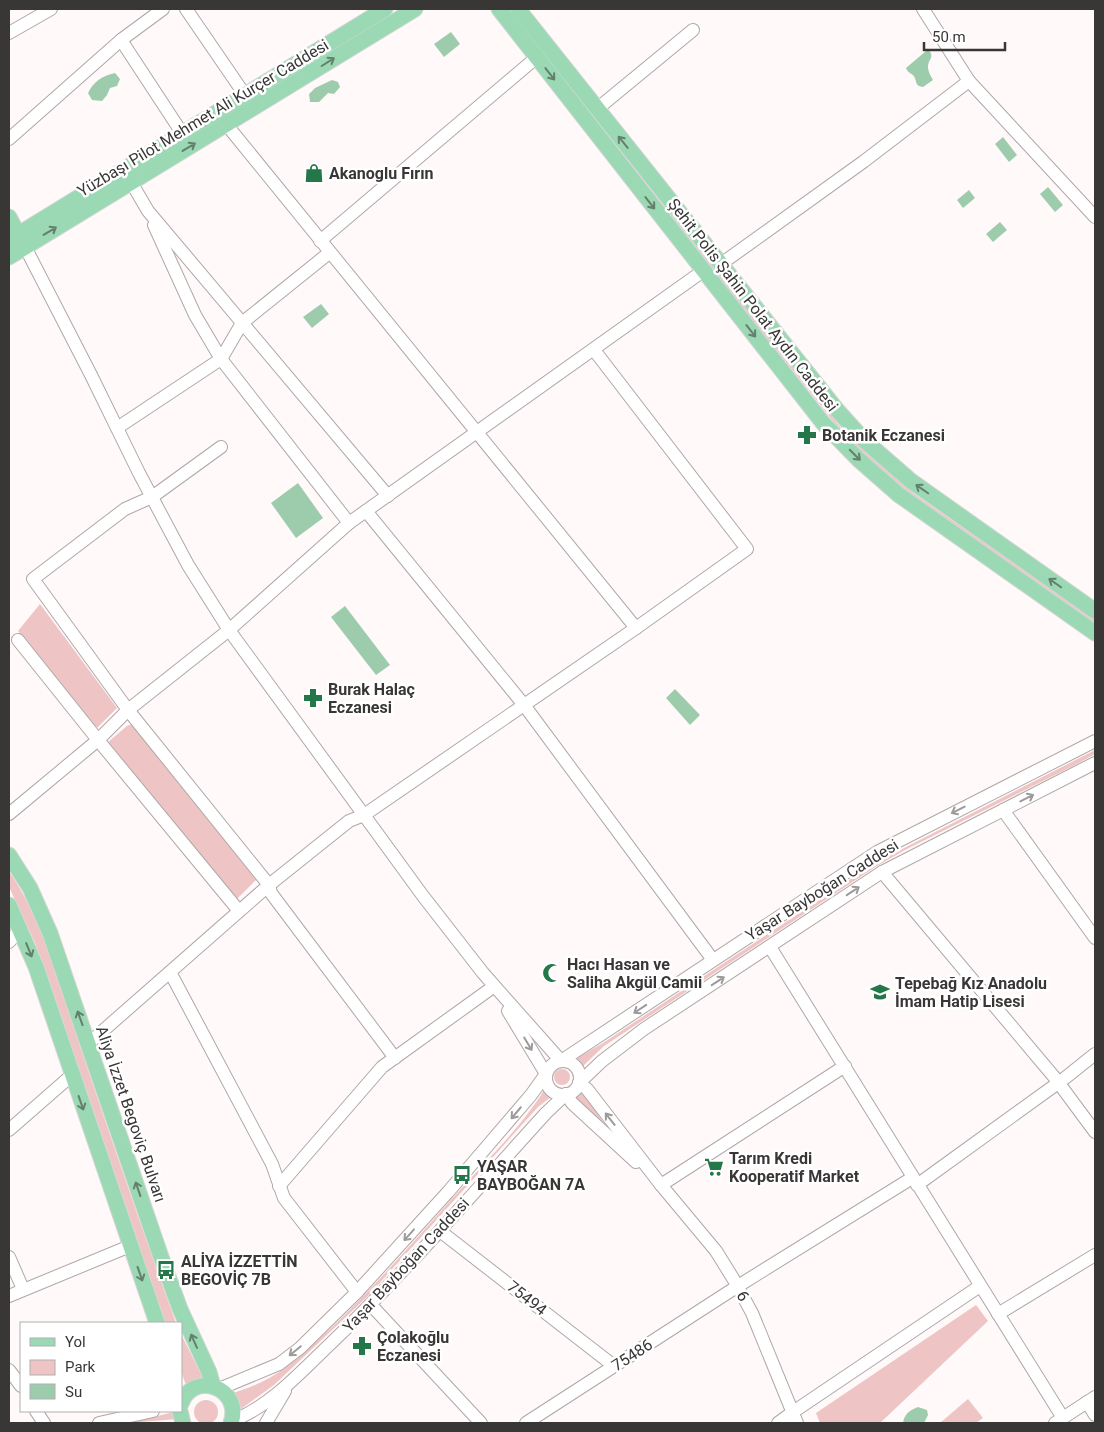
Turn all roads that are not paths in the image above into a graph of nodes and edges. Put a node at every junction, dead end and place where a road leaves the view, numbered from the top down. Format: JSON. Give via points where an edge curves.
{"nodes":[{"id":1,"x":51,"y":9,"type":"edge"},
{"id":2,"x":163,"y":9,"type":"edge"},
{"id":3,"x":186,"y":9,"type":"edge"},
{"id":4,"x":384,"y":9,"type":"edge"},
{"id":5,"x":415,"y":9,"type":"edge"},
{"id":6,"x":498,"y":9,"type":"edge"},
{"id":7,"x":518,"y":9,"type":"edge"},
{"id":8,"x":923,"y":9,"type":"edge"},
{"id":9,"x":693,"y":30,"type":"dead end"},
{"id":10,"x":9,"y":33,"type":"edge"},
{"id":11,"x":121,"y":40,"type":"junction"},
{"id":12,"x":537,"y":57,"type":"junction"},
{"id":13,"x":970,"y":81,"type":"junction"},
{"id":14,"x":245,"y":95,"type":"junction"},
{"id":15,"x":597,"y":109,"type":"junction"},
{"id":16,"x":226,"y":124,"type":"junction"},
{"id":17,"x":182,"y":133,"type":"junction"},
{"id":18,"x":9,"y":139,"type":"edge"},
{"id":19,"x":131,"y":182,"type":"junction"},
{"id":20,"x":148,"y":211,"type":"junction"},
{"id":21,"x":9,"y":217,"type":"edge"},
{"id":22,"x":1095,"y":217,"type":"edge"},
{"id":23,"x":17,"y":240,"type":"edge"},
{"id":24,"x":320,"y":241,"type":"junction"},
{"id":25,"x":330,"y":253,"type":"junction"},
{"id":26,"x":9,"y":257,"type":"edge"},
{"id":27,"x":721,"y":264,"type":"junction"},
{"id":28,"x":703,"y":271,"type":"junction"},
{"id":29,"x":242,"y":323,"type":"junction"},
{"id":30,"x":594,"y":350,"type":"junction"},
{"id":31,"x":221,"y":359,"type":"junction"},
{"id":32,"x":117,"y":428,"type":"junction"},
{"id":33,"x":477,"y":433,"type":"junction"},
{"id":34,"x":221,"y":447,"type":"dead end"},
{"id":35,"x":388,"y":496,"type":"junction"},
{"id":36,"x":152,"y":497,"type":"junction"},
{"id":37,"x":366,"y":511,"type":"junction"},
{"id":38,"x":349,"y":522,"type":"junction"},
{"id":39,"x":1095,"y":611,"type":"edge"},
{"id":40,"x":636,"y":628,"type":"junction"},
{"id":41,"x":229,"y":630,"type":"junction"},
{"id":42,"x":1095,"y":633,"type":"edge"},
{"id":43,"x":18,"y":640,"type":"dead end"},
{"id":44,"x":524,"y":705,"type":"junction"},
{"id":45,"x":128,"y":710,"type":"junction"},
{"id":46,"x":98,"y":740,"type":"junction"},
{"id":47,"x":1095,"y":741,"type":"edge"},
{"id":48,"x":1095,"y":763,"type":"edge"},
{"id":49,"x":1003,"y":810,"type":"junction"},
{"id":50,"x":9,"y":814,"type":"edge"},
{"id":51,"x":364,"y":815,"type":"junction"},
{"id":52,"x":9,"y":856,"type":"edge"},
{"id":53,"x":882,"y":872,"type":"junction"},
{"id":54,"x":268,"y":885,"type":"junction"},
{"id":55,"x":9,"y":905,"type":"edge"},
{"id":56,"x":239,"y":911,"type":"junction"},
{"id":57,"x":20,"y":928,"type":"junction"},
{"id":58,"x":1095,"y":938,"type":"edge"},
{"id":59,"x":9,"y":942,"type":"edge"},
{"id":60,"x":770,"y":947,"type":"junction"},
{"id":61,"x":713,"y":960,"type":"junction"},
{"id":62,"x":170,"y":972,"type":"junction"},
{"id":63,"x":493,"y":987,"type":"junction"},
{"id":64,"x":89,"y":1043,"type":"junction"},
{"id":65,"x":1095,"y":1054,"type":"edge"},
{"id":66,"x":395,"y":1058,"type":"junction"},
{"id":67,"x":561,"y":1061,"type":"junction"},
{"id":68,"x":845,"y":1066,"type":"junction"},
{"id":69,"x":546,"y":1074,"type":"junction"},
{"id":70,"x":72,"y":1075,"type":"junction"},
{"id":71,"x":579,"y":1083,"type":"junction"},
{"id":72,"x":1059,"y":1083,"type":"junction"},
{"id":73,"x":566,"y":1094,"type":"junction"},
{"id":74,"x":9,"y":1130,"type":"edge"},
{"id":75,"x":1095,"y":1132,"type":"edge"},
{"id":76,"x":914,"y":1181,"type":"junction"},
{"id":77,"x":279,"y":1186,"type":"junction"},
{"id":78,"x":662,"y":1186,"type":"junction"},
{"id":79,"x":440,"y":1230,"type":"junction"},
{"id":80,"x":130,"y":1246,"type":"junction"},
{"id":81,"x":1095,"y":1255,"type":"edge"},
{"id":82,"x":9,"y":1257,"type":"edge"},
{"id":83,"x":738,"y":1286,"type":"junction"},
{"id":84,"x":980,"y":1286,"type":"junction"},
{"id":85,"x":23,"y":1289,"type":"junction"},
{"id":86,"x":357,"y":1292,"type":"junction"},
{"id":87,"x":9,"y":1296,"type":"edge"},
{"id":88,"x":371,"y":1305,"type":"junction"},
{"id":89,"x":998,"y":1314,"type":"junction"},
{"id":90,"x":157,"y":1322,"type":"edge"},
{"id":91,"x":614,"y":1366,"type":"junction"},
{"id":92,"x":9,"y":1370,"type":"edge"},
{"id":93,"x":290,"y":1383,"type":"junction"},
{"id":94,"x":20,"y":1385,"type":"edge"},
{"id":95,"x":216,"y":1387,"type":"junction"},
{"id":96,"x":1091,"y":1399,"type":"edge"},
{"id":97,"x":182,"y":1400,"type":"edge"},
{"id":98,"x":37,"y":1412,"type":"edge"},
{"id":99,"x":148,"y":1412,"type":"edge"},
{"id":100,"x":1095,"y":1415,"type":"edge"},
{"id":101,"x":795,"y":1418,"type":"edge"},
{"id":102,"x":1059,"y":1421,"type":"edge"},
{"id":103,"x":231,"y":1422,"type":"edge"},
{"id":104,"x":44,"y":1423,"type":"edge"},
{"id":105,"x":99,"y":1423,"type":"edge"},
{"id":106,"x":182,"y":1423,"type":"edge"},
{"id":107,"x":266,"y":1423,"type":"edge"},
{"id":108,"x":481,"y":1423,"type":"edge"},
{"id":109,"x":526,"y":1423,"type":"edge"},
{"id":110,"x":778,"y":1423,"type":"edge"}],
"edges":[{"from":1,"to":10,"type":"street"},
{"from":2,"to":11,"type":"street"},
{"from":3,"to":14,"type":"street"},
{"from":4,"to":14,"type":"main road","name":"Yüzbaşı Pilot Mehmet Ali Kurçer Caddesi"},
{"from":16,"to":5,"type":"main road","name":"Yüzbaşı Pilot Mehmet Ali Kurçer Caddesi","one_way":true},
{"from":6,"to":12,"type":"main road","name":"Şehit Polis Şahin Polat Aydın Caddesi"},
{"from":7,"to":15,"type":"main road","name":"Şehit Polis Şahin Polat Aydın Caddesi"},
{"from":8,"to":13,"type":"street"},
{"from":9,"to":15,"type":"street"},
{"from":11,"to":17,"type":"street"},
{"from":11,"to":18,"type":"street"},
{"from":12,"to":24,"type":"street"},
{"from":12,"to":28,"type":"main road","name":"Şehit Polis Şahin Polat Aydın Caddesi","one_way":true},
{"from":13,"to":22,"type":"street"},
{"from":13,"to":27,"type":"street"},
{"from":14,"to":17,"type":"main road","name":"Yüzbaşı Pilot Mehmet Ali Kurçer Caddesi"},
{"from":27,"to":15,"type":"main road","name":"Şehit Polis Şahin Polat Aydın Caddesi","one_way":true},
{"from":19,"to":16,"type":"main road","name":"Yüzbaşı Pilot Mehmet Ali Kurçer Caddesi","one_way":true},
{"from":16,"to":24,"type":"street"},
{"from":17,"to":23,"type":"main road","name":"Yüzbaşı Pilot Mehmet Ali Kurçer Caddesi"},
{"from":19,"to":20,"type":"street"},
{"from":23,"to":19,"type":"main road","name":"Yüzbaşı Pilot Mehmet Ali Kurçer Caddesi","one_way":true},
{"from":20,"to":29,"type":"street"},
{"from":20,"to":31,"type":"street","via":[[195,315]]},
{"from":21,"to":23,"type":"main road"},
{"from":23,"to":26,"type":"main road","name":"Yüzbaşı Pilot Mehmet Ali Kurçer Caddesi"},
{"from":23,"to":32,"type":"street"},
{"from":24,"to":25,"type":"street"},
{"from":25,"to":29,"type":"street"},
{"from":25,"to":33,"type":"street"},
{"from":39,"to":27,"type":"main road","name":"Şehit Polis Şahin Polat Aydın Caddesi","one_way":true,"via":[[910,481],[865,442]]},
{"from":28,"to":30,"type":"street"},
{"from":28,"to":42,"type":"main road","name":"Şehit Polis Şahin Polat Aydın Caddesi","one_way":true,"via":[[823,422],[858,459],[899,496]]},
{"from":29,"to":31,"type":"street"},
{"from":29,"to":35,"type":"street"},
{"from":30,"to":33,"type":"street"},
{"from":30,"to":40,"type":"street","via":[[747,549]]},
{"from":31,"to":32,"type":"street"},
{"from":31,"to":38,"type":"street"},
{"from":32,"to":36,"type":"street"},
{"from":33,"to":35,"type":"street"},
{"from":33,"to":40,"type":"street"},
{"from":34,"to":36,"type":"street"},
{"from":35,"to":37,"type":"street"},
{"from":36,"to":41,"type":"street","via":[[188,565]]},
{"from":36,"to":45,"type":"street","via":[[125,509],[33,579]]},
{"from":37,"to":38,"type":"street"},
{"from":37,"to":44,"type":"street"},
{"from":38,"to":41,"type":"street"},
{"from":40,"to":44,"type":"street"},
{"from":41,"to":45,"type":"street"},
{"from":41,"to":51,"type":"street"},
{"from":43,"to":46,"type":"street"},
{"from":44,"to":51,"type":"street"},
{"from":44,"to":61,"type":"street"},
{"from":45,"to":46,"type":"street"},
{"from":45,"to":54,"type":"street"},
{"from":46,"to":50,"type":"street"},
{"from":46,"to":56,"type":"street"},
{"from":47,"to":61,"type":"street","name":"Yaşar Bayboğan Caddesi","one_way":true,"via":[[877,852]]},
{"from":49,"to":48,"type":"street","name":"Yaşar Bayboğan Caddesi","one_way":true},
{"from":49,"to":53,"type":"street","name":"Yaşar Bayboğan Caddesi"},
{"from":49,"to":58,"type":"street"},
{"from":51,"to":54,"type":"street","via":[[349,821]]},
{"from":51,"to":63,"type":"street"},
{"from":64,"to":52,"type":"main road","name":"Aliya İzzet Begoviç Bulvarı","one_way":true,"via":[[50,933],[30,888]]},
{"from":60,"to":53,"type":"street","name":"Yaşar Bayboğan Caddesi","one_way":true},
{"from":53,"to":72,"type":"street"},
{"from":54,"to":56,"type":"street"},
{"from":54,"to":66,"type":"street"},
{"from":55,"to":57,"type":"main road"},
{"from":56,"to":62,"type":"street"},
{"from":57,"to":59,"type":"street"},
{"from":57,"to":70,"type":"main road","one_way":true},
{"from":60,"to":68,"type":"street"},
{"from":71,"to":60,"type":"street","name":"Yaşar Bayboğan Caddesi","one_way":true,"via":[[602,1060],[644,1029]]},
{"from":61,"to":67,"type":"street","name":"Yaşar Bayboğan Caddesi","one_way":true},
{"from":62,"to":64,"type":"street"},
{"from":62,"to":77,"type":"street","via":[[272,1164]]},
{"from":63,"to":66,"type":"street"},
{"from":63,"to":67,"type":"street"},
{"from":63,"to":69,"type":"street","one_way":true},
{"from":95,"to":64,"type":"main road","name":"Aliya İzzet Begoviç Bulvarı","one_way":true,"via":[[180,1310]]},
{"from":65,"to":72,"type":"street","name":"75486"},
{"from":66,"to":77,"type":"street","via":[[382,1068]]},
{"from":67,"to":69,"type":"street","via":[[551,1065]]},
{"from":67,"to":71,"type":"street","via":[[575,1066]]},
{"from":68,"to":76,"type":"street"},
{"from":68,"to":78,"type":"street"},
{"from":69,"to":73,"type":"street","via":[[550,1089]]},
{"from":69,"to":86,"type":"street","name":"Yaşar Bayboğan Caddesi","one_way":true,"via":[[458,1181]]},
{"from":70,"to":74,"type":"street"},
{"from":70,"to":80,"type":"main road","one_way":true},
{"from":71,"to":73,"type":"street"},
{"from":78,"to":71,"type":"street","one_way":true},
{"from":72,"to":75,"type":"street"},
{"from":72,"to":76,"type":"street","name":"75486"},
{"from":73,"to":78,"type":"street"},
{"from":73,"to":79,"type":"street","name":"Yaşar Bayboğan Caddesi"},
{"from":76,"to":83,"type":"street","name":"75486"},
{"from":76,"to":84,"type":"street"},
{"from":77,"to":86,"type":"street","via":[[284,1198]]},
{"from":78,"to":83,"type":"street","name":"6","via":[[716,1251]]},
{"from":79,"to":88,"type":"street","name":"Yaşar Bayboğan Caddesi"},
{"from":79,"to":91,"type":"street","name":"75494"},
{"from":80,"to":85,"type":"street"},
{"from":80,"to":90,"type":"main road","one_way":true},
{"from":81,"to":89,"type":"street"},
{"from":82,"to":85,"type":"street"},
{"from":83,"to":91,"type":"street","name":"75486"},
{"from":83,"to":101,"type":"street","name":"6"},
{"from":84,"to":89,"type":"street"},
{"from":84,"to":101,"type":"street"},
{"from":85,"to":87,"type":"street"},
{"from":86,"to":95,"type":"street","name":"Yaşar Bayboğan Caddesi","one_way":true,"via":[[279,1364]]},
{"from":88,"to":93,"type":"street","name":"Yaşar Bayboğan Caddesi"},
{"from":88,"to":108,"type":"street"},
{"from":89,"to":102,"type":"street"},
{"from":91,"to":109,"type":"street","name":"75486"},
{"from":92,"to":94,"type":"street"},
{"from":93,"to":103,"type":"street","name":"Yaşar Bayboğan Caddesi","via":[[252,1412]]},
{"from":93,"to":107,"type":"street"},
{"from":95,"to":97,"type":"main road","via":[[201,1386]]},
{"from":95,"to":103,"type":"main road","name":"Aliya İzzet Begoviç Bulvarı","via":[[230,1399],[233,1407]]},
{"from":96,"to":100,"type":"street"},
{"from":96,"to":102,"type":"street"},
{"from":97,"to":106,"type":"main road"},
{"from":98,"to":104,"type":"street"},
{"from":99,"to":105,"type":"street"},
{"from":101,"to":110,"type":"street"}]}
